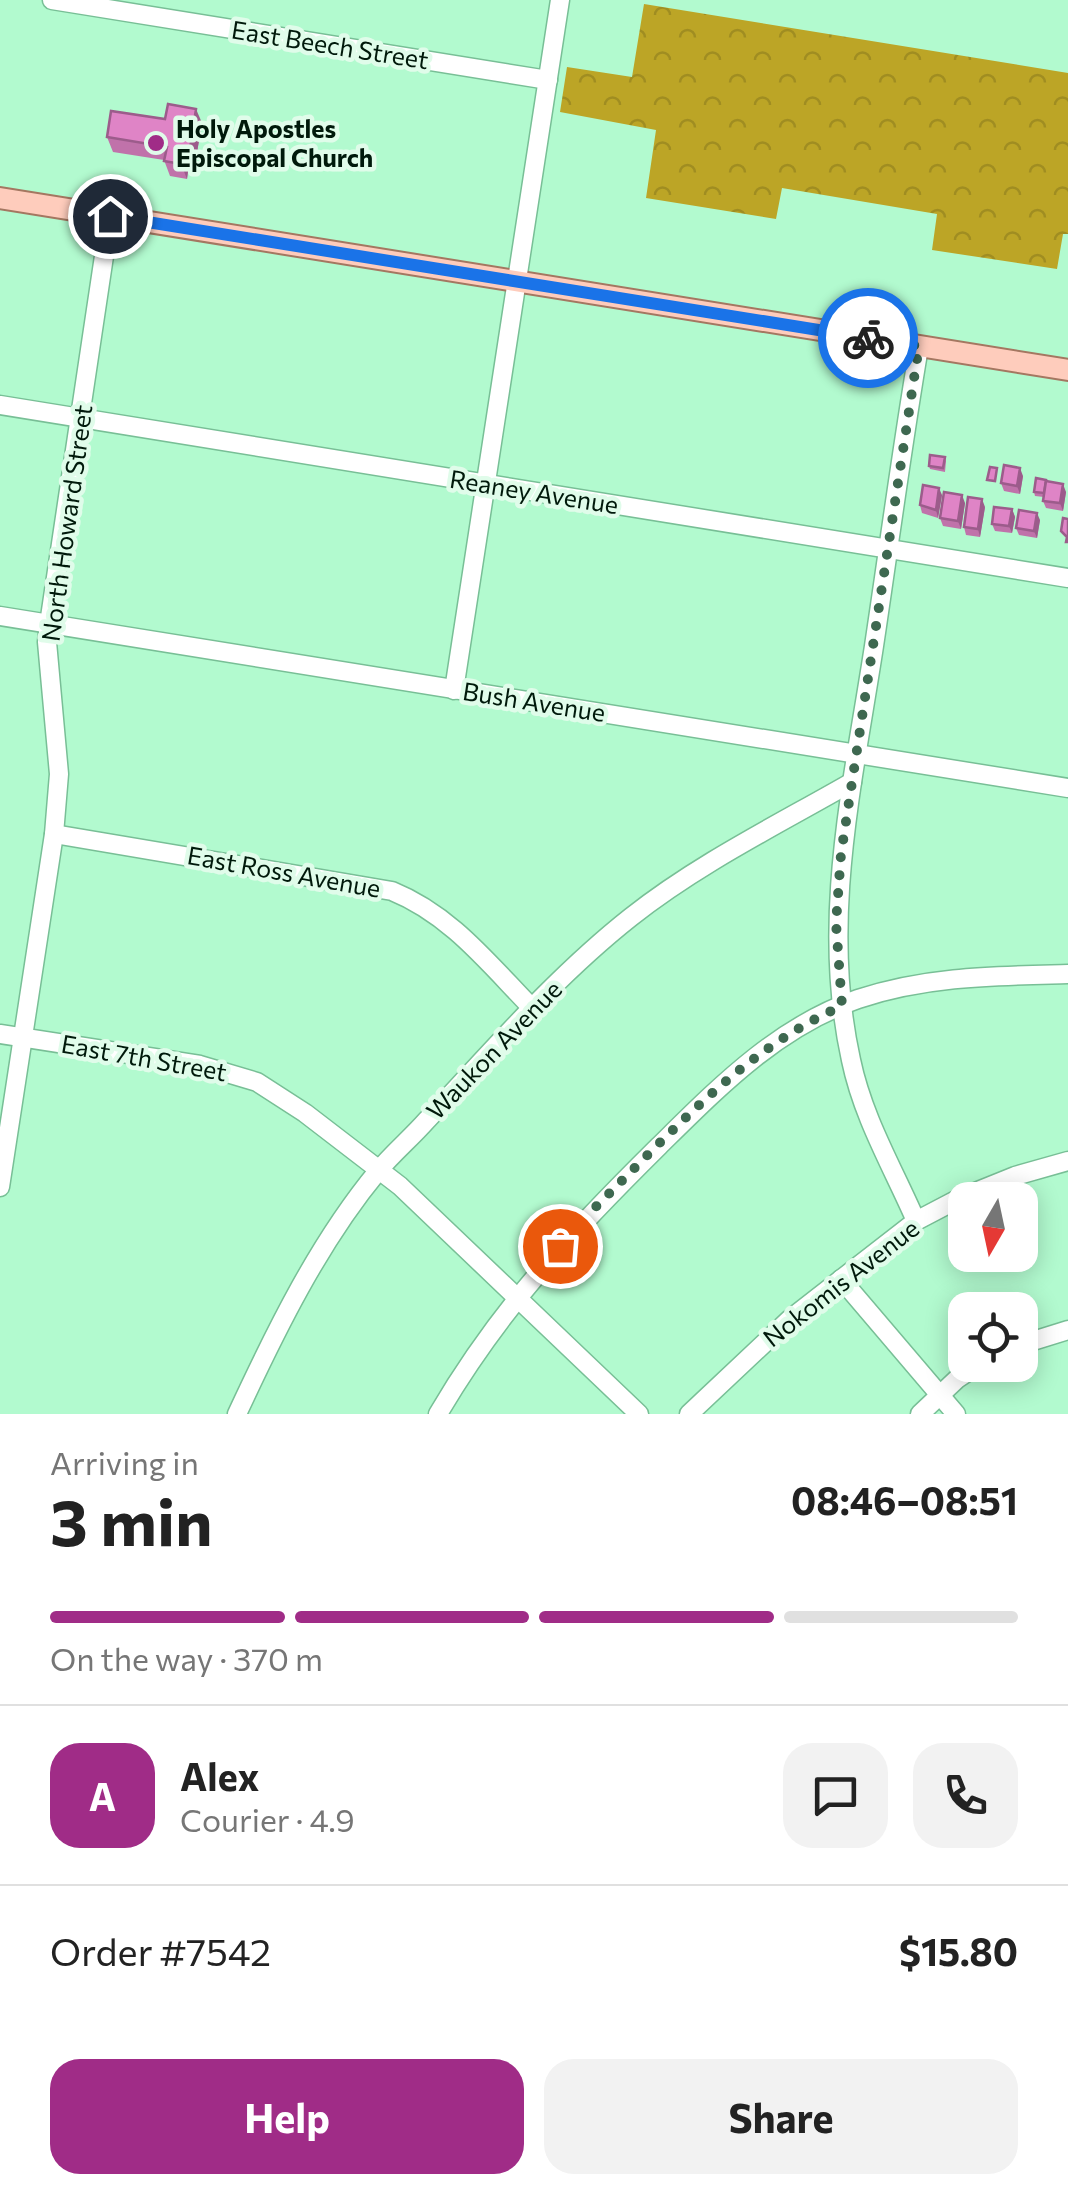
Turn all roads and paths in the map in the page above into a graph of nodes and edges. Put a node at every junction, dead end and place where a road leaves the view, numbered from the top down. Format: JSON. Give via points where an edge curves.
{"nodes":[{"id":1,"x":52,"y":0,"type":"edge"},
{"id":2,"x":560,"y":0,"type":"edge"},
{"id":3,"x":548,"y":80,"type":"junction"},
{"id":4,"x":0,"y":198,"type":"edge"},
{"id":5,"x":110,"y":216,"type":"junction"},
{"id":6,"x":519,"y":282,"type":"junction"},
{"id":7,"x":919,"y":346,"type":"junction"},
{"id":8,"x":1068,"y":370,"type":"edge"},
{"id":9,"x":0,"y":406,"type":"edge"},
{"id":10,"x":82,"y":418,"type":"junction"},
{"id":11,"x":486,"y":485,"type":"junction"},
{"id":12,"x":886,"y":549,"type":"junction"},
{"id":13,"x":1068,"y":578,"type":"edge"},
{"id":14,"x":0,"y":616,"type":"edge"},
{"id":15,"x":48,"y":624,"type":"junction"},
{"id":16,"x":454,"y":690,"type":"junction"},
{"id":17,"x":856,"y":754,"type":"junction"},
{"id":18,"x":852,"y":782,"type":"junction"},
{"id":19,"x":1068,"y":788,"type":"edge"},
{"id":20,"x":54,"y":834,"type":"junction"},
{"id":21,"x":1068,"y":974,"type":"edge"},
{"id":22,"x":842,"y":1006,"type":"junction"},
{"id":23,"x":532,"y":1008,"type":"junction"},
{"id":24,"x":0,"y":1034,"type":"edge"},
{"id":25,"x":22,"y":1038,"type":"junction"},
{"id":26,"x":1068,"y":1161,"type":"edge"},
{"id":27,"x":379,"y":1170,"type":"junction"},
{"id":28,"x":0,"y":1187,"type":"edge"},
{"id":29,"x":916,"y":1221,"type":"junction"},
{"id":30,"x":841,"y":1279,"type":"junction"},
{"id":31,"x":517,"y":1295,"type":"junction"},
{"id":32,"x":1068,"y":1330,"type":"edge"},
{"id":33,"x":1038,"y":1339,"type":"edge"},
{"id":34,"x":956,"y":1382,"type":"edge"},
{"id":35,"x":939,"y":1395,"type":"junction"},
{"id":36,"x":237,"y":1414,"type":"edge"},
{"id":37,"x":438,"y":1414,"type":"edge"},
{"id":38,"x":640,"y":1414,"type":"edge"},
{"id":39,"x":688,"y":1414,"type":"edge"},
{"id":40,"x":920,"y":1414,"type":"edge"},
{"id":41,"x":956,"y":1414,"type":"edge"}],
"edges":[{"from":1,"to":3,"type":"street","name":"East Beech Street"},
{"from":2,"to":3,"type":"street"},
{"from":3,"to":6,"type":"street"},
{"from":4,"to":5,"type":"main road"},
{"from":5,"to":6,"type":"main road"},
{"from":5,"to":10,"type":"street","name":"North Howard Street"},
{"from":6,"to":7,"type":"main road"},
{"from":6,"to":11,"type":"street"},
{"from":7,"to":8,"type":"main road"},
{"from":7,"to":12,"type":"street"},
{"from":9,"to":10,"type":"street","name":"Reaney Avenue"},
{"from":10,"to":11,"type":"street","name":"Reaney Avenue"},
{"from":10,"to":15,"type":"street","name":"North Howard Street"},
{"from":11,"to":12,"type":"street","name":"Reaney Avenue"},
{"from":11,"to":16,"type":"street"},
{"from":12,"to":13,"type":"street","name":"Reaney Avenue"},
{"from":12,"to":17,"type":"street"},
{"from":14,"to":15,"type":"street","name":"Bush Avenue"},
{"from":15,"to":16,"type":"street","name":"Bush Avenue"},
{"from":15,"to":20,"type":"street","name":"North Howard Street","via":[[59,774]]},
{"from":16,"to":17,"type":"street","name":"Bush Avenue"},
{"from":17,"to":18,"type":"street"},
{"from":17,"to":19,"type":"street","name":"Bush Avenue"},
{"from":18,"to":22,"type":"street","via":[[836,923]]},
{"from":18,"to":23,"type":"street","name":"Waukon Avenue","via":[[664,893]]},
{"from":20,"to":23,"type":"street","name":"East Ross Avenue","via":[[392,891],[452,925]]},
{"from":20,"to":25,"type":"street","name":"North Howard Street"},
{"from":21,"to":22,"type":"street","via":[[938,979]]},
{"from":22,"to":29,"type":"street","via":[[863,1103]]},
{"from":22,"to":31,"type":"street","via":[[739,1068],[580,1222]]},
{"from":23,"to":27,"type":"street","name":"Waukon Avenue"},
{"from":24,"to":25,"type":"street","name":"East 7th Street"},
{"from":25,"to":27,"type":"street","name":"East 7th Street","via":[[231,1072],[296,1107]]},
{"from":25,"to":28,"type":"street","name":"North Howard Street"},
{"from":26,"to":29,"type":"street","name":"Nokomis Avenue","via":[[1015,1176]]},
{"from":27,"to":31,"type":"street","name":"East 7th Street"},
{"from":27,"to":36,"type":"street","name":"Waukon Avenue","via":[[297,1294]]},
{"from":29,"to":30,"type":"street","name":"Nokomis Avenue"},
{"from":30,"to":35,"type":"street"},
{"from":30,"to":39,"type":"street","name":"Nokomis Avenue"},
{"from":31,"to":37,"type":"street"},
{"from":31,"to":38,"type":"street","name":"East 7th Street"},
{"from":32,"to":33,"type":"street"},
{"from":34,"to":35,"type":"street"},
{"from":35,"to":40,"type":"street"},
{"from":35,"to":41,"type":"street"}]}
